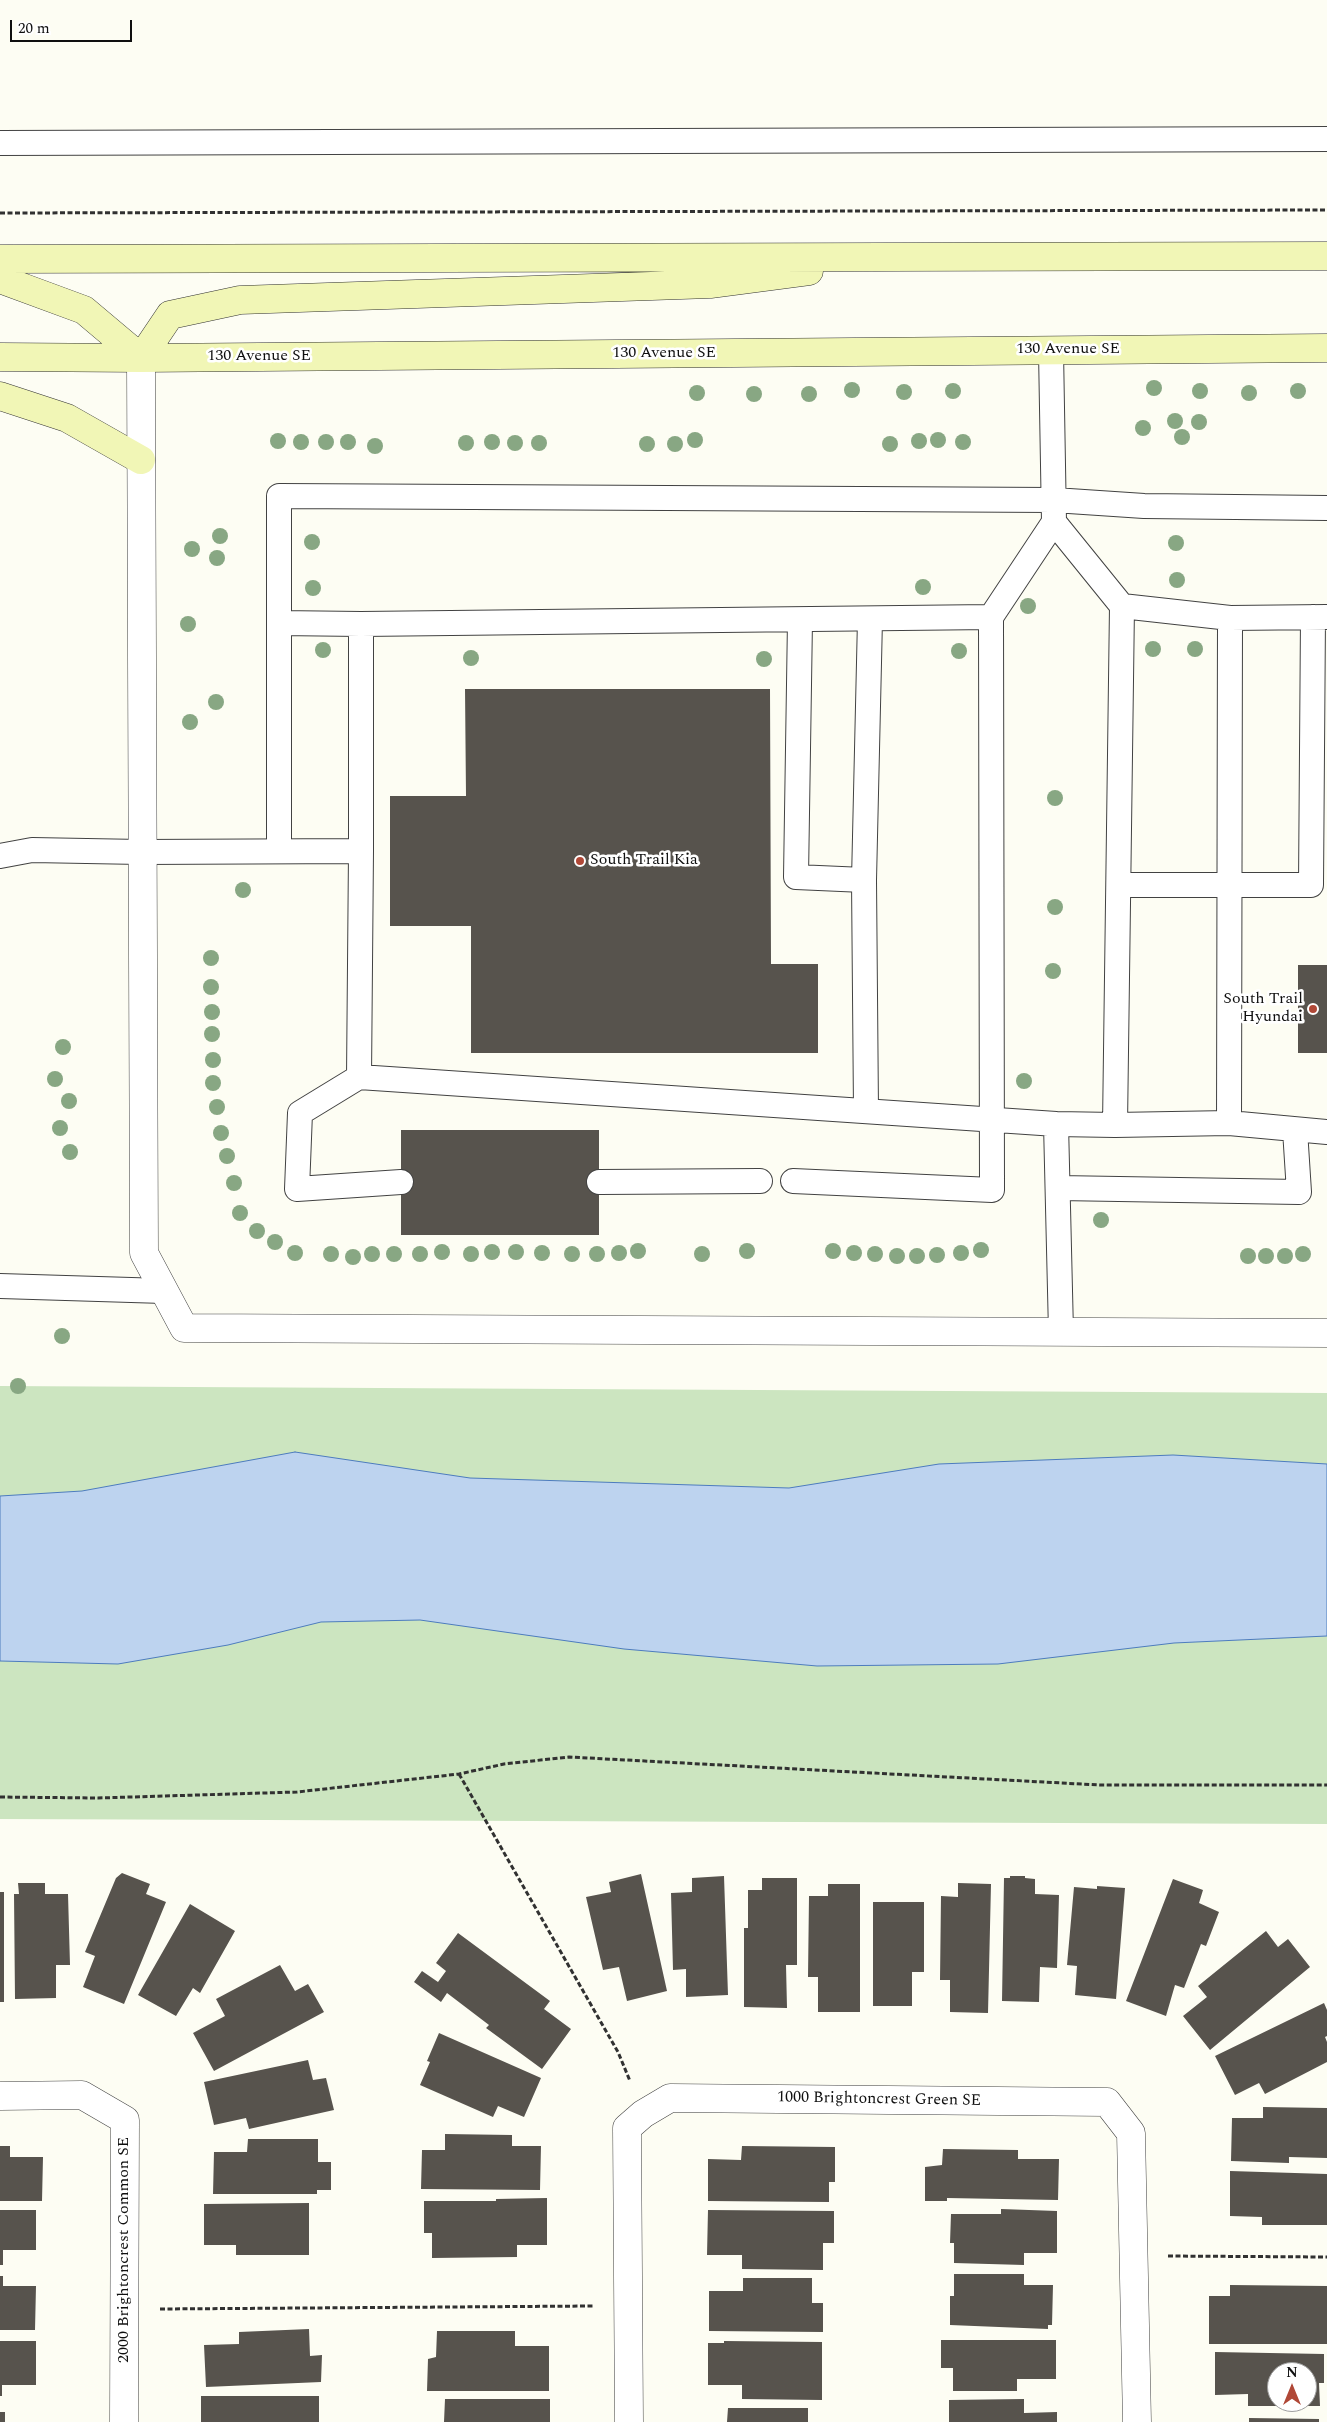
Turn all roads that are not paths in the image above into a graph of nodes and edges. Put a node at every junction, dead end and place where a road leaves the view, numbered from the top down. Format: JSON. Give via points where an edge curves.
{"nodes":[{"id":1,"x":1327,"y":138,"type":"edge"},
{"id":2,"x":0,"y":143,"type":"edge"},
{"id":3,"x":1327,"y":256,"type":"edge"},
{"id":4,"x":927,"y":257,"type":"junction"},
{"id":5,"x":0,"y":258,"type":"edge"},
{"id":6,"x":0,"y":279,"type":"edge"},
{"id":7,"x":1327,"y":348,"type":"edge"},
{"id":8,"x":1051,"y":350,"type":"junction"},
{"id":9,"x":0,"y":357,"type":"edge"},
{"id":10,"x":141,"y":358,"type":"junction"},
{"id":11,"x":0,"y":396,"type":"edge"},
{"id":12,"x":141,"y":460,"type":"junction"},
{"id":13,"x":1327,"y":508,"type":"edge"},
{"id":14,"x":1054,"y":511,"type":"junction"},
{"id":15,"x":1122,"y":606,"type":"junction"},
{"id":16,"x":991,"y":617,"type":"junction"},
{"id":17,"x":1320,"y":617,"type":"edge"},
{"id":18,"x":1230,"y":618,"type":"junction"},
{"id":19,"x":870,"y":619,"type":"junction"},
{"id":20,"x":800,"y":620,"type":"junction"},
{"id":21,"x":279,"y":623,"type":"junction"},
{"id":22,"x":361,"y":624,"type":"junction"},
{"id":23,"x":279,"y":851,"type":"junction"},
{"id":24,"x":361,"y":851,"type":"junction"},
{"id":25,"x":141,"y":852,"type":"junction"},
{"id":26,"x":0,"y":856,"type":"edge"},
{"id":27,"x":864,"y":880,"type":"junction"},
{"id":28,"x":1119,"y":885,"type":"junction"},
{"id":29,"x":1229,"y":886,"type":"junction"},
{"id":30,"x":359,"y":1077,"type":"junction"},
{"id":31,"x":866,"y":1111,"type":"junction"},
{"id":32,"x":991,"y":1120,"type":"junction"},
{"id":33,"x":1229,"y":1123,"type":"junction"},
{"id":34,"x":1056,"y":1124,"type":"junction"},
{"id":35,"x":1115,"y":1125,"type":"junction"},
{"id":36,"x":1295,"y":1130,"type":"junction"},
{"id":37,"x":1327,"y":1132,"type":"edge"},
{"id":38,"x":760,"y":1181,"type":"dead end"},
{"id":39,"x":792,"y":1181,"type":"dead end"},
{"id":40,"x":401,"y":1182,"type":"dead end"},
{"id":41,"x":599,"y":1182,"type":"dead end"},
{"id":42,"x":1059,"y":1188,"type":"junction"},
{"id":43,"x":0,"y":1286,"type":"edge"},
{"id":44,"x":164,"y":1291,"type":"junction"},
{"id":45,"x":1061,"y":1332,"type":"junction"},
{"id":46,"x":1327,"y":1333,"type":"edge"},
{"id":47,"x":0,"y":2096,"type":"edge"},
{"id":48,"x":124,"y":2422,"type":"edge"},
{"id":49,"x":629,"y":2422,"type":"edge"},
{"id":50,"x":1137,"y":2422,"type":"edge"}],
"edges":[{"from":1,"to":2,"type":"lane"},
{"from":3,"to":4,"type":"main road"},
{"from":4,"to":5,"type":"main road"},
{"from":4,"to":10,"type":"main road","via":[[710,284],[240,300],[170,315]]},
{"from":6,"to":10,"type":"main road","via":[[84,310]]},
{"from":7,"to":8,"type":"main road","name":"130 Avenue SE"},
{"from":8,"to":10,"type":"main road","name":"130 Avenue SE"},
{"from":8,"to":14,"type":"lane"},
{"from":9,"to":10,"type":"main road","name":"130 Avenue SE"},
{"from":10,"to":12,"type":"street"},
{"from":11,"to":12,"type":"main road","via":[[67,418]]},
{"from":12,"to":25,"type":"street"},
{"from":13,"to":14,"type":"lane","via":[[1144,506]]},
{"from":14,"to":15,"type":"lane"},
{"from":14,"to":16,"type":"lane"},
{"from":14,"to":21,"type":"lane","via":[[279,496]]},
{"from":15,"to":18,"type":"lane"},
{"from":15,"to":28,"type":"lane"},
{"from":16,"to":19,"type":"lane"},
{"from":16,"to":32,"type":"lane"},
{"from":17,"to":18,"type":"lane"},
{"from":17,"to":29,"type":"lane","via":[[1311,885]]},
{"from":18,"to":29,"type":"lane"},
{"from":19,"to":20,"type":"lane"},
{"from":19,"to":27,"type":"lane"},
{"from":20,"to":22,"type":"lane"},
{"from":20,"to":27,"type":"lane","via":[[796,877]]},
{"from":21,"to":22,"type":"lane"},
{"from":21,"to":23,"type":"lane"},
{"from":22,"to":24,"type":"lane"},
{"from":23,"to":24,"type":"lane"},
{"from":23,"to":25,"type":"lane"},
{"from":24,"to":30,"type":"lane"},
{"from":25,"to":26,"type":"lane","via":[[32,850]]},
{"from":25,"to":44,"type":"street","via":[[144,1253]]},
{"from":27,"to":31,"type":"lane"},
{"from":28,"to":29,"type":"lane"},
{"from":28,"to":35,"type":"lane"},
{"from":29,"to":33,"type":"lane"},
{"from":30,"to":31,"type":"lane"},
{"from":30,"to":40,"type":"lane","via":[[300,1113],[297,1189]]},
{"from":31,"to":32,"type":"lane"},
{"from":32,"to":34,"type":"lane"},
{"from":32,"to":39,"type":"lane","via":[[992,1190]]},
{"from":33,"to":35,"type":"lane"},
{"from":33,"to":36,"type":"lane"},
{"from":34,"to":35,"type":"lane"},
{"from":34,"to":42,"type":"lane"},
{"from":36,"to":37,"type":"lane"},
{"from":36,"to":42,"type":"lane","via":[[1299,1192]]},
{"from":38,"to":41,"type":"lane"},
{"from":42,"to":45,"type":"lane"},
{"from":43,"to":44,"type":"lane"},
{"from":44,"to":45,"type":"street","via":[[184,1328]]},
{"from":45,"to":46,"type":"street"},
{"from":47,"to":48,"type":"street","name":"2000 Brightoncrest Common SE","via":[[82,2095],[125,2120]]},
{"from":49,"to":50,"type":"street","name":"1000 Brightoncrest Green SE","via":[[627,2128],[670,2098],[1107,2102],[1132,2133]]}]}
